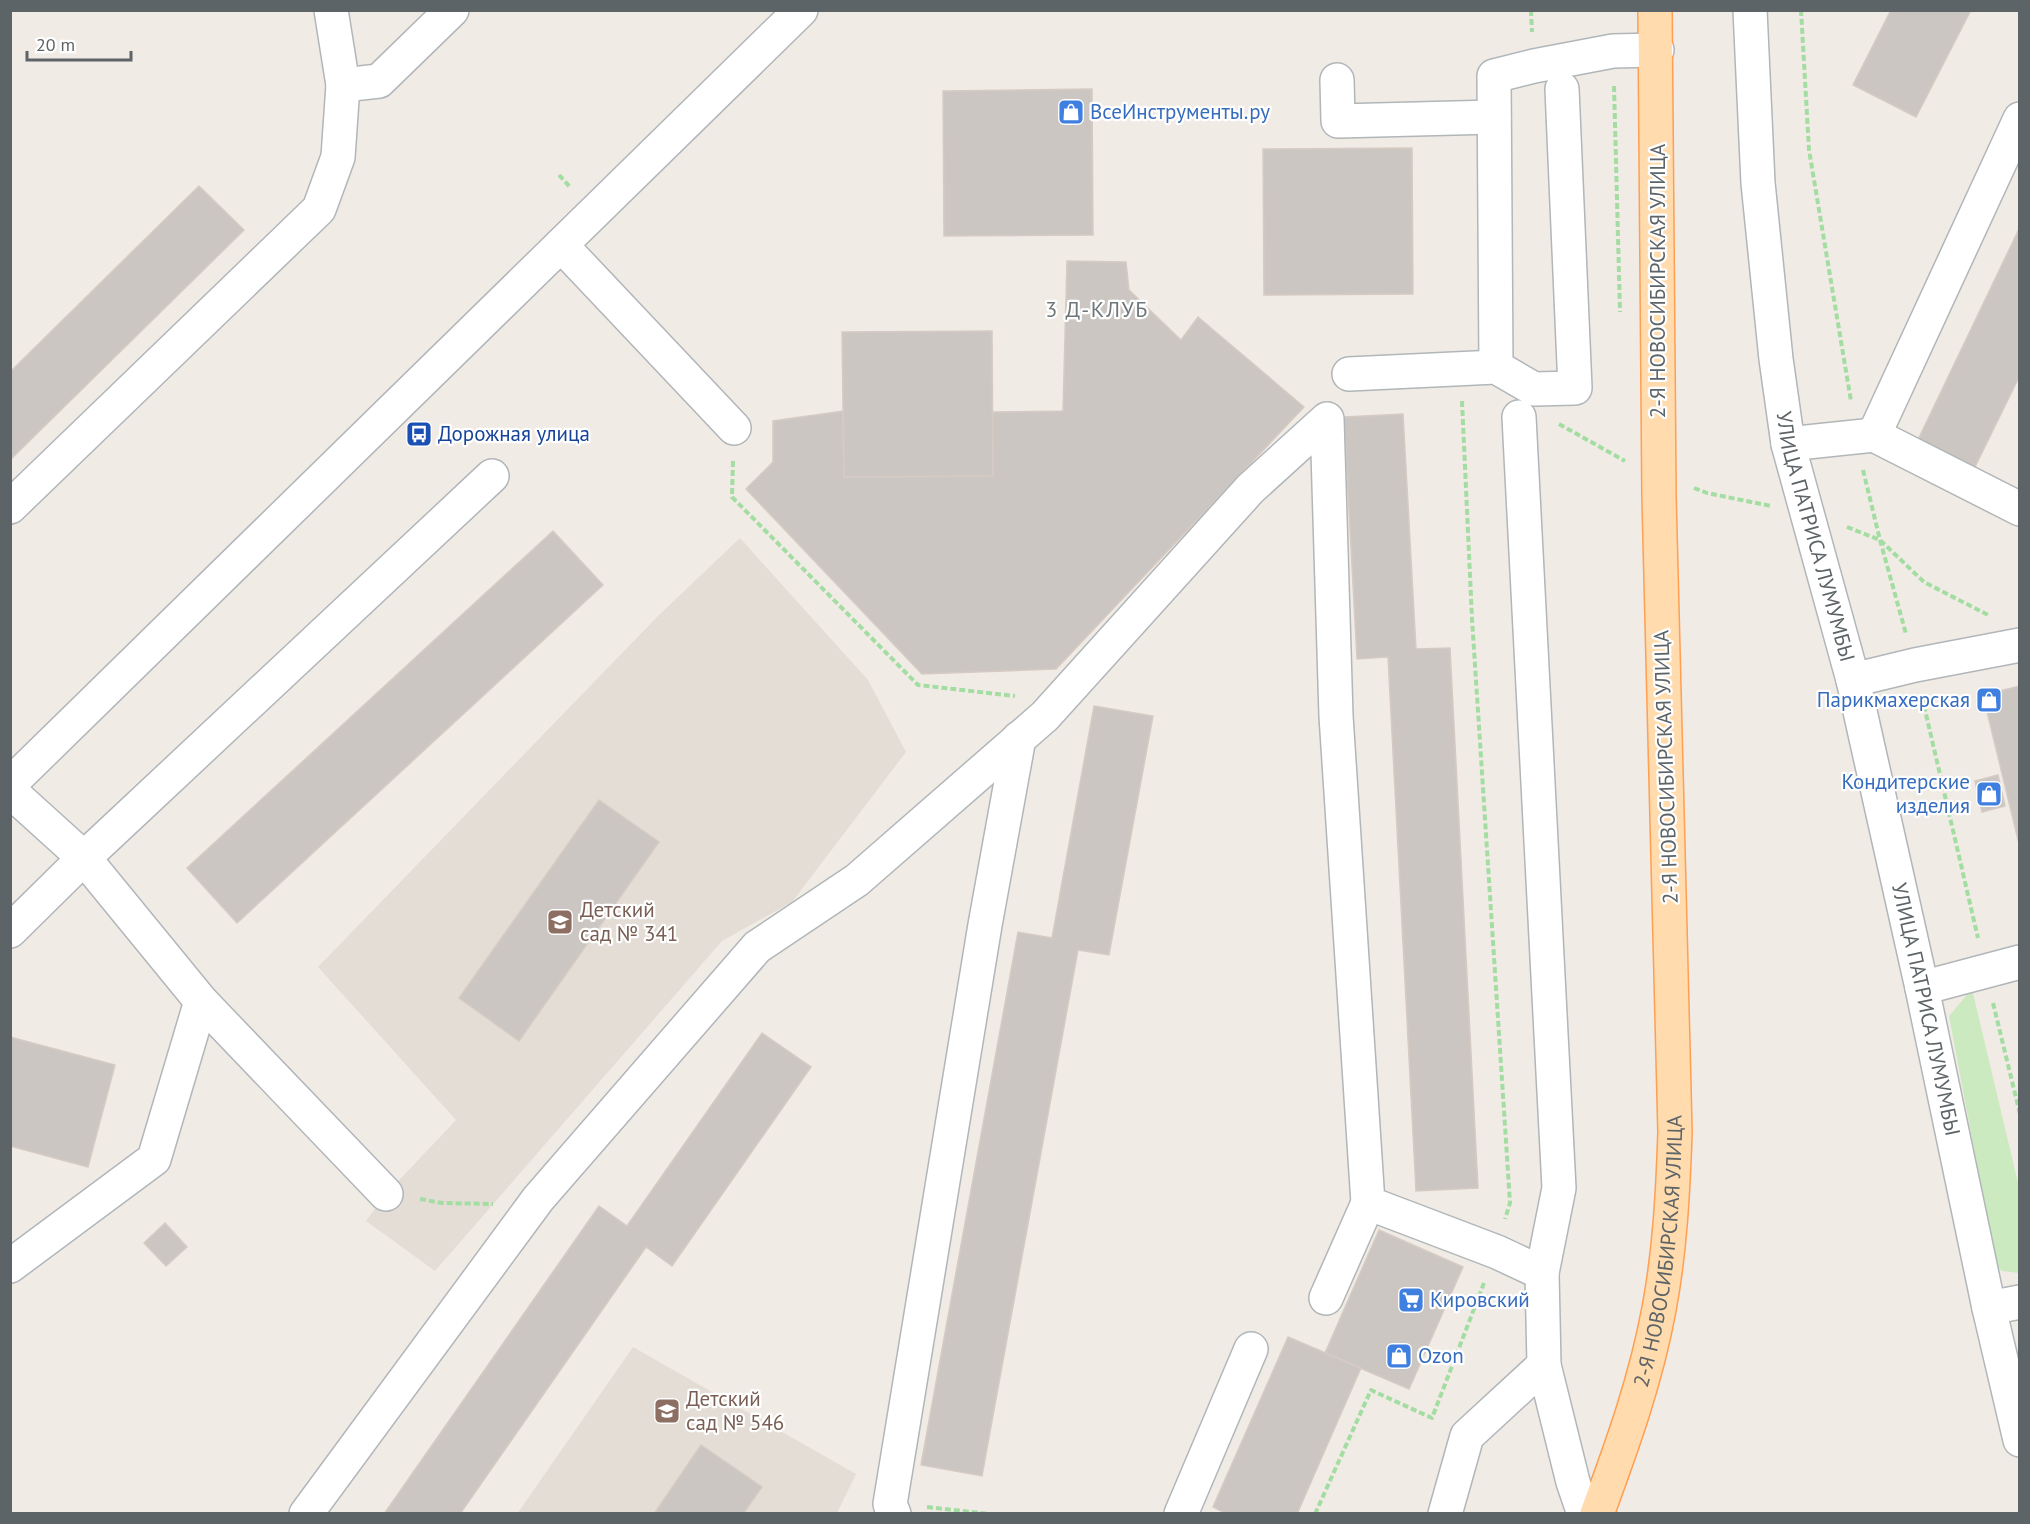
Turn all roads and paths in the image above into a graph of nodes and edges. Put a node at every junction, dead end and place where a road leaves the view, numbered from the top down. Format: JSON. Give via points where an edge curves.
{"nodes":[{"id":1,"x":331,"y":10,"type":"edge"},
{"id":2,"x":452,"y":10,"type":"edge"},
{"id":3,"x":801,"y":10,"type":"edge"},
{"id":4,"x":1655,"y":10,"type":"edge"},
{"id":5,"x":1750,"y":10,"type":"edge"},
{"id":6,"x":1801,"y":10,"type":"edge"},
{"id":7,"x":1657,"y":50,"type":"junction"},
{"id":8,"x":1613,"y":51,"type":"junction"},
{"id":9,"x":1336,"y":80,"type":"dead end"},
{"id":10,"x":343,"y":85,"type":"junction"},
{"id":11,"x":1562,"y":89,"type":"dead end"},
{"id":12,"x":1494,"y":117,"type":"junction"},
{"id":13,"x":2019,"y":119,"type":"edge"},
{"id":14,"x":561,"y":245,"type":"junction"},
{"id":15,"x":1621,"y":320,"type":"dead end"},
{"id":16,"x":1496,"y":367,"type":"junction"},
{"id":17,"x":1349,"y":374,"type":"dead end"},
{"id":18,"x":1461,"y":392,"type":"dead end"},
{"id":19,"x":1519,"y":417,"type":"dead end"},
{"id":20,"x":735,"y":428,"type":"dead end"},
{"id":21,"x":1865,"y":436,"type":"junction"},
{"id":22,"x":1788,"y":444,"type":"junction"},
{"id":23,"x":1624,"y":449,"type":"dead end"},
{"id":24,"x":1625,"y":473,"type":"dead end"},
{"id":25,"x":492,"y":476,"type":"dead end"},
{"id":26,"x":732,"y":497,"type":"dead end"},
{"id":27,"x":10,"y":507,"type":"edge"},
{"id":28,"x":2019,"y":509,"type":"edge"},
{"id":29,"x":2019,"y":645,"type":"edge"},
{"id":30,"x":1915,"y":665,"type":"junction"},
{"id":31,"x":1853,"y":680,"type":"junction"},
{"id":32,"x":1059,"y":701,"type":"junction"},
{"id":33,"x":1019,"y":738,"type":"junction"},
{"id":34,"x":10,"y":784,"type":"edge"},
{"id":35,"x":10,"y":791,"type":"edge"},
{"id":36,"x":84,"y":858,"type":"junction"},
{"id":37,"x":10,"y":931,"type":"edge"},
{"id":38,"x":2019,"y":962,"type":"edge"},
{"id":39,"x":1985,"y":970,"type":"junction"},
{"id":40,"x":1922,"y":988,"type":"junction"},
{"id":41,"x":201,"y":1001,"type":"junction"},
{"id":42,"x":2019,"y":1114,"type":"edge"},
{"id":43,"x":386,"y":1194,"type":"joint"},
{"id":44,"x":538,"y":1199,"type":"junction"},
{"id":45,"x":1368,"y":1203,"type":"junction"},
{"id":46,"x":1497,"y":1252,"type":"junction"},
{"id":47,"x":10,"y":1266,"type":"edge"},
{"id":48,"x":1542,"y":1273,"type":"junction"},
{"id":49,"x":1326,"y":1298,"type":"dead end"},
{"id":50,"x":2004,"y":1305,"type":"edge"},
{"id":51,"x":1251,"y":1349,"type":"dead end"},
{"id":52,"x":1544,"y":1365,"type":"junction"},
{"id":53,"x":2019,"y":1440,"type":"edge"},
{"id":54,"x":892,"y":1509,"type":"edge"},
{"id":55,"x":306,"y":1514,"type":"edge"},
{"id":56,"x":989,"y":1514,"type":"edge"},
{"id":57,"x":1181,"y":1514,"type":"edge"},
{"id":58,"x":1315,"y":1514,"type":"edge"},
{"id":59,"x":1446,"y":1514,"type":"edge"},
{"id":60,"x":1584,"y":1514,"type":"edge"},
{"id":61,"x":1597,"y":1514,"type":"edge"}],
"edges":[{"from":1,"to":10,"type":"street"},
{"from":2,"to":10,"type":"street","via":[[378,81]]},
{"from":3,"to":14,"type":"street"},
{"from":4,"to":7,"type":"main road","name":"2-Я НОВОСИБИРСКАЯ УЛИЦА"},
{"from":5,"to":22,"type":"street","name":"УЛИЦА ПАТРИСА ЛУМУМБЫ","via":[[1758,183]]},
{"from":6,"to":21,"type":"path","via":[[1809,150]]},
{"from":7,"to":8,"type":"street"},
{"from":7,"to":61,"type":"main road","name":"2-Я НОВОСИБИРСКАЯ УЛИЦА","via":[[1659,496],[1675,1132],[1672,1213],[1660,1308],[1646,1370]]},
{"from":8,"to":12,"type":"street","via":[[1494,76]]},
{"from":8,"to":15,"type":"path"},
{"from":9,"to":12,"type":"street","via":[[1338,121]]},
{"from":10,"to":27,"type":"street","via":[[338,158],[319,209]]},
{"from":11,"to":16,"type":"street","via":[[1575,388],[1534,389]]},
{"from":12,"to":16,"type":"street"},
{"from":13,"to":21,"type":"street"},
{"from":14,"to":20,"type":"street"},
{"from":14,"to":34,"type":"street"},
{"from":16,"to":17,"type":"street"},
{"from":18,"to":46,"type":"path","via":[[1510,1203]]},
{"from":19,"to":48,"type":"street","via":[[1559,1188]]},
{"from":21,"to":22,"type":"street"},
{"from":21,"to":28,"type":"street"},
{"from":21,"to":30,"type":"path","via":[[1880,540]]},
{"from":22,"to":31,"type":"street","name":"УЛИЦА ПАТРИСА ЛУМУМБЫ"},
{"from":23,"to":24,"type":"path"},
{"from":25,"to":36,"type":"street"},
{"from":26,"to":32,"type":"path","via":[[918,685]]},
{"from":29,"to":30,"type":"street"},
{"from":30,"to":31,"type":"street"},
{"from":30,"to":39,"type":"path"},
{"from":31,"to":40,"type":"street","name":"УЛИЦА ПАТРИСА ЛУМУМБЫ"},
{"from":32,"to":33,"type":"street"},
{"from":32,"to":45,"type":"street","via":[[1250,489],[1327,419],[1336,716]]},
{"from":33,"to":44,"type":"street","via":[[857,880],[757,947]]},
{"from":33,"to":54,"type":"street","via":[[983,936]]},
{"from":35,"to":36,"type":"street"},
{"from":36,"to":37,"type":"street"},
{"from":36,"to":41,"type":"street"},
{"from":38,"to":39,"type":"street"},
{"from":39,"to":40,"type":"street"},
{"from":39,"to":42,"type":"path"},
{"from":40,"to":50,"type":"street","name":"УЛИЦА ПАТРИСА ЛУМУМБЫ"},
{"from":41,"to":43,"type":"street"},
{"from":41,"to":47,"type":"street","via":[[154,1160]]},
{"from":43,"to":44,"type":"path","via":[[442,1203],[512,1204]]},
{"from":44,"to":55,"type":"street"},
{"from":45,"to":46,"type":"street"},
{"from":45,"to":49,"type":"street"},
{"from":46,"to":48,"type":"street"},
{"from":46,"to":58,"type":"path","via":[[1432,1418],[1371,1390]]},
{"from":48,"to":52,"type":"street"},
{"from":50,"to":53,"type":"street","name":"УЛИЦА ПАТРИСА ЛУМУМБЫ"},
{"from":51,"to":57,"type":"street"},
{"from":52,"to":59,"type":"street","via":[[1467,1436]]},
{"from":52,"to":60,"type":"street"},
{"from":54,"to":56,"type":"path"}]}
